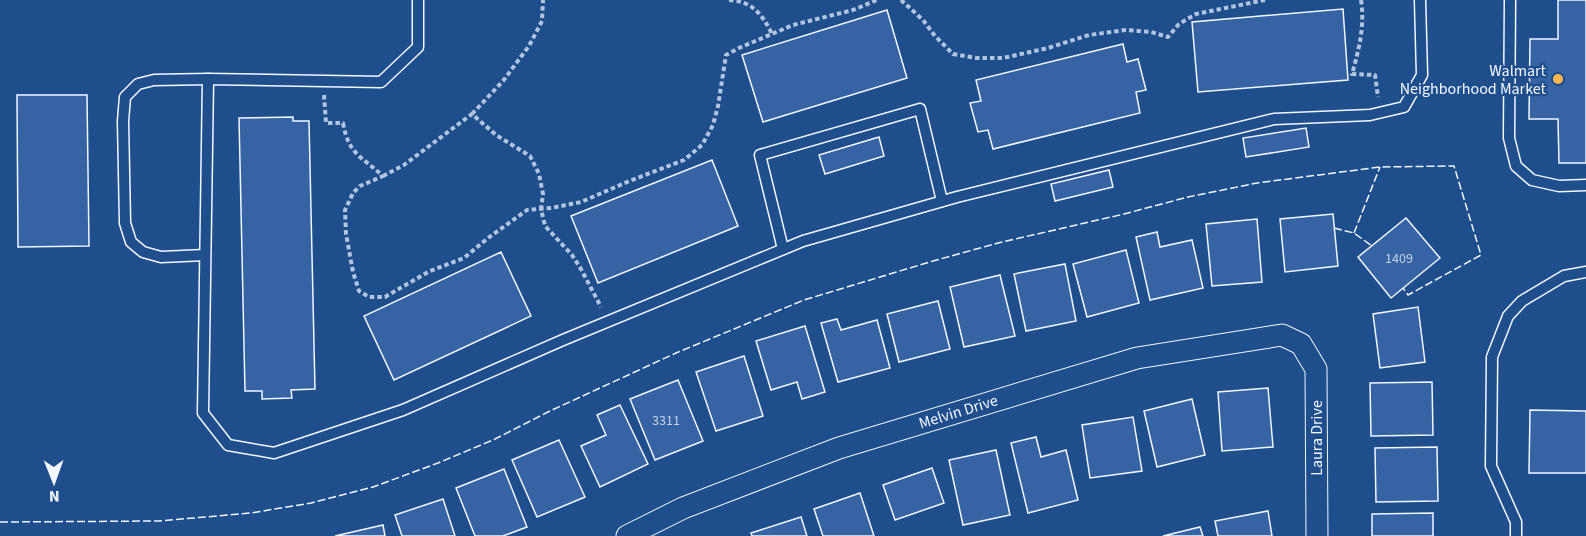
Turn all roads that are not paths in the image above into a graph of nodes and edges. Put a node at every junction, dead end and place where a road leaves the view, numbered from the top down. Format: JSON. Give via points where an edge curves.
{"nodes":[{"id":1,"x":418,"y":0,"type":"edge"},
{"id":2,"x":1420,"y":0,"type":"edge"},
{"id":3,"x":1510,"y":0,"type":"edge"},
{"id":4,"x":208,"y":79,"type":"junction"},
{"id":5,"x":1586,"y":185,"type":"edge"},
{"id":6,"x":942,"y":201,"type":"junction"},
{"id":7,"x":783,"y":249,"type":"junction"},
{"id":8,"x":205,"y":255,"type":"junction"},
{"id":9,"x":1586,"y":272,"type":"edge"},
{"id":10,"x":1301,"y":344,"type":"joint"},
{"id":11,"x":627,"y":536,"type":"edge"},
{"id":12,"x":1317,"y":536,"type":"edge"},
{"id":13,"x":1516,"y":536,"type":"edge"}],
"edges":[{"from":1,"to":4,"type":"lane","via":[[418,47],[381,82]]},
{"from":2,"to":6,"type":"lane","via":[[1422,75],[1404,107],[1370,115],[1274,118]]},
{"from":3,"to":5,"type":"lane","via":[[1509,138],[1516,166],[1532,180],[1559,186]]},
{"from":4,"to":8,"type":"lane"},
{"from":4,"to":8,"type":"lane","via":[[138,84],[125,97],[123,121],[125,223],[131,242],[143,252],[161,257]]},
{"from":6,"to":7,"type":"lane"},
{"from":6,"to":7,"type":"lane","via":[[920,109],[760,155]]},
{"from":7,"to":8,"type":"lane","via":[[404,410],[274,453],[228,445],[203,413]]},
{"from":9,"to":13,"type":"lane","via":[[1564,276],[1522,301],[1508,316],[1492,357],[1491,466],[1516,522]]},
{"from":10,"to":11,"type":"street","name":"Melvin Drive","via":[[1282,335],[1137,357],[839,448],[683,508]]},
{"from":10,"to":12,"type":"street","name":"Laura Drive","via":[[1316,369]]}]}
